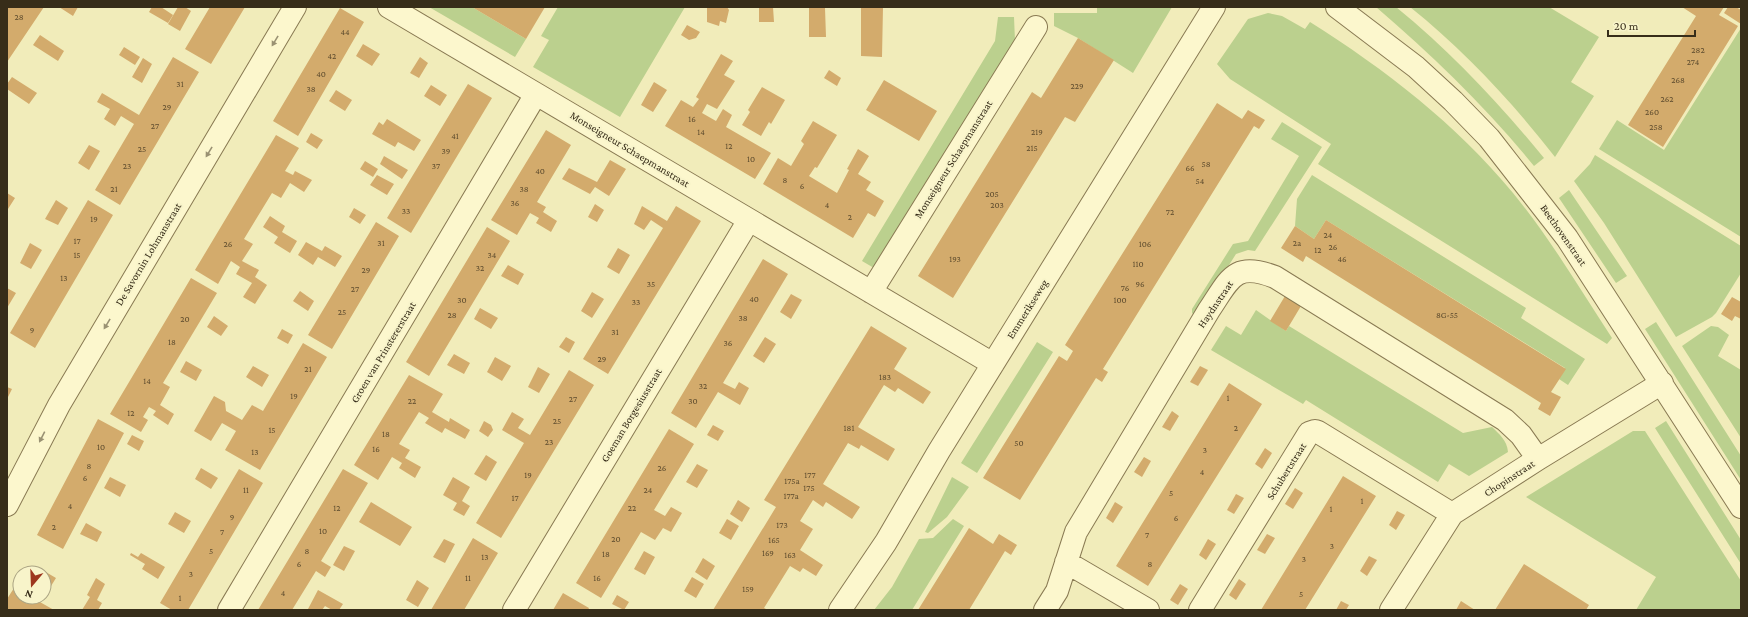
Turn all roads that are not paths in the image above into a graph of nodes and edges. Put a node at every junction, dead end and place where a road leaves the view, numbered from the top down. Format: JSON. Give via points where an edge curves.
{"nodes":[{"id":1,"x":295,"y":7,"type":"edge"},
{"id":2,"x":389,"y":7,"type":"edge"},
{"id":3,"x":1214,"y":7,"type":"edge"},
{"id":4,"x":1337,"y":7,"type":"edge"},
{"id":5,"x":1036,"y":27,"type":"dead end"},
{"id":6,"x":536,"y":94,"type":"junction"},
{"id":7,"x":749,"y":220,"type":"junction"},
{"id":8,"x":871,"y":292,"type":"junction"},
{"id":9,"x":993,"y":364,"type":"junction"},
{"id":10,"x":1662,"y":383,"type":"junction"},
{"id":11,"x":1538,"y":459,"type":"junction"},
{"id":12,"x":7,"y":505,"type":"edge"},
{"id":13,"x":1741,"y":507,"type":"edge"},
{"id":14,"x":1452,"y":514,"type":"junction"},
{"id":15,"x":1066,"y":562,"type":"junction"},
{"id":16,"x":229,"y":610,"type":"edge"},
{"id":17,"x":514,"y":610,"type":"edge"},
{"id":18,"x":840,"y":610,"type":"edge"},
{"id":19,"x":1045,"y":610,"type":"edge"},
{"id":20,"x":1148,"y":610,"type":"edge"},
{"id":21,"x":1200,"y":610,"type":"edge"},
{"id":22,"x":1391,"y":610,"type":"edge"}],
"edges":[{"from":1,"to":12,"type":"street","name":"De Savornin Lohmanstraat","one_way":true,"via":[[59,405]]},
{"from":2,"to":6,"type":"street","name":"Monseigneur Schaepmanstraat"},
{"from":3,"to":9,"type":"street","name":"Emmerikseweg"},
{"from":4,"to":10,"type":"street","name":"Beethovenstraat","via":[[1416,67],[1489,138],[1567,238]]},
{"from":5,"to":8,"type":"street","name":"Monseigneur Schaepmanstraat"},
{"from":6,"to":7,"type":"street","name":"Monseigneur Schaepmanstraat"},
{"from":6,"to":16,"type":"street","name":"Groen van Prinstererstraat"},
{"from":7,"to":8,"type":"street","name":"Monseigneur Schaepmanstraat"},
{"from":7,"to":17,"type":"street","name":"Goeman Borgesiusstraat"},
{"from":8,"to":9,"type":"street","name":"Monseigneur Schaepmanstraat"},
{"from":9,"to":18,"type":"street","name":"Emmerikseweg","via":[[886,542]]},
{"from":10,"to":11,"type":"street","name":"Chopinstraat"},
{"from":10,"to":13,"type":"street","name":"Beethovenstraat"},
{"from":11,"to":14,"type":"street","name":"Chopinstraat"},
{"from":11,"to":15,"type":"street","name":"Haydnstraat","via":[[1521,435],[1505,420],[1276,277],[1248,270],[1230,279],[1209,310],[1076,532]]},
{"from":14,"to":21,"type":"street","name":"Schubertstraat","via":[[1318,432],[1312,431]]},
{"from":14,"to":22,"type":"street","name":"Chopinstraat"},
{"from":15,"to":19,"type":"street","name":"Haydnstraat","via":[[1057,590]]},
{"from":15,"to":20,"type":"street"}]}
